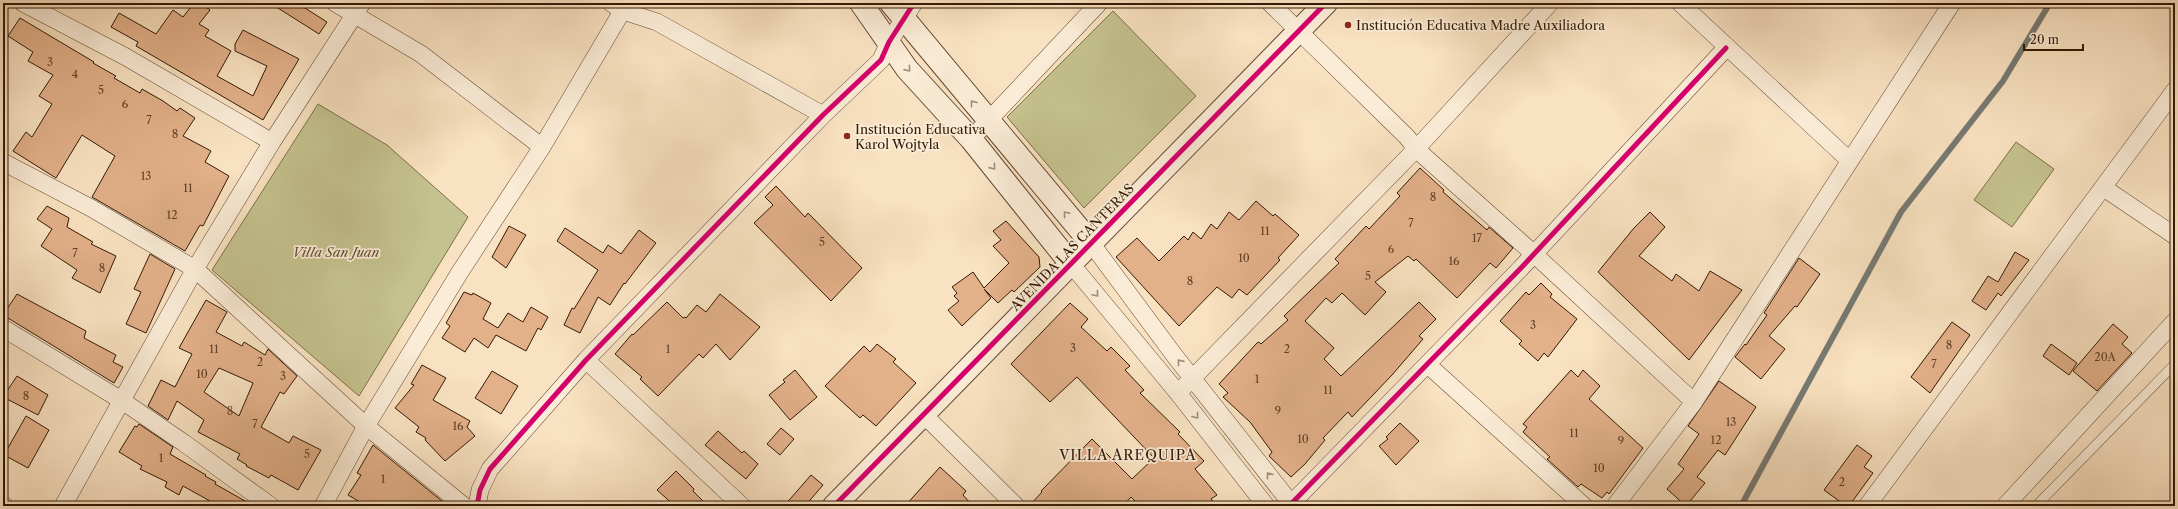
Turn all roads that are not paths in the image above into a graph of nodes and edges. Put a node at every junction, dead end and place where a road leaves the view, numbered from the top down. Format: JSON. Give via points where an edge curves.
{"nodes":[{"id":1,"x":23,"y":3,"type":"edge"},
{"id":2,"x":335,"y":3,"type":"edge"},
{"id":3,"x":861,"y":3,"type":"edge"},
{"id":4,"x":1099,"y":3,"type":"edge"},
{"id":5,"x":1270,"y":3,"type":"edge"},
{"id":6,"x":1326,"y":3,"type":"edge"},
{"id":7,"x":1550,"y":3,"type":"edge"},
{"id":8,"x":1680,"y":3,"type":"edge"},
{"id":9,"x":1952,"y":3,"type":"edge"},
{"id":10,"x":620,"y":6,"type":"edge"},
{"id":11,"x":903,"y":8,"type":"edge"},
{"id":12,"x":359,"y":9,"type":"edge"},
{"id":13,"x":1299,"y":31,"type":"junction"},
{"id":14,"x":889,"y":42,"type":"junction"},
{"id":15,"x":1726,"y":48,"type":"junction"},
{"id":16,"x":2175,"y":90,"type":"edge"},
{"id":17,"x":823,"y":115,"type":"junction"},
{"id":18,"x":988,"y":121,"type":"junction"},
{"id":19,"x":971,"y":139,"type":"junction"},
{"id":20,"x":272,"y":142,"type":"junction"},
{"id":21,"x":542,"y":147,"type":"junction"},
{"id":22,"x":1416,"y":149,"type":"junction"},
{"id":23,"x":1850,"y":161,"type":"junction"},
{"id":24,"x":3,"y":162,"type":"edge"},
{"id":25,"x":2104,"y":188,"type":"junction"},
{"id":26,"x":2175,"y":236,"type":"edge"},
{"id":27,"x":1091,"y":244,"type":"junction"},
{"id":28,"x":1534,"y":254,"type":"junction"},
{"id":29,"x":1071,"y":264,"type":"junction"},
{"id":30,"x":195,"y":269,"type":"junction"},
{"id":31,"x":2175,"y":321,"type":"edge"},
{"id":32,"x":3,"y":328,"type":"edge"},
{"id":33,"x":586,"y":360,"type":"junction"},
{"id":34,"x":2175,"y":364,"type":"edge"},
{"id":35,"x":1428,"y":365,"type":"junction"},
{"id":36,"x":1193,"y":378,"type":"junction"},
{"id":37,"x":1178,"y":393,"type":"junction"},
{"id":38,"x":121,"y":400,"type":"junction"},
{"id":39,"x":1694,"y":402,"type":"junction"},
{"id":40,"x":924,"y":415,"type":"junction"},
{"id":41,"x":366,"y":426,"type":"junction"},
{"id":42,"x":1291,"y":505,"type":"edge"},
{"id":43,"x":63,"y":506,"type":"edge"},
{"id":44,"x":271,"y":506,"type":"edge"},
{"id":45,"x":323,"y":506,"type":"edge"},
{"id":46,"x":464,"y":506,"type":"edge"},
{"id":47,"x":477,"y":506,"type":"edge"},
{"id":48,"x":742,"y":506,"type":"edge"},
{"id":49,"x":834,"y":506,"type":"edge"},
{"id":50,"x":1016,"y":506,"type":"edge"},
{"id":51,"x":1266,"y":506,"type":"edge"},
{"id":52,"x":1584,"y":506,"type":"edge"},
{"id":53,"x":1615,"y":506,"type":"edge"},
{"id":54,"x":1867,"y":506,"type":"edge"},
{"id":55,"x":2005,"y":506,"type":"edge"},
{"id":56,"x":2036,"y":506,"type":"edge"}],
"edges":[{"from":1,"to":20,"type":"street","via":[[126,57]]},
{"from":2,"to":12,"type":"street"},
{"from":3,"to":14,"type":"street"},
{"from":4,"to":18,"type":"street"},
{"from":5,"to":13,"type":"street"},
{"from":6,"to":13,"type":"street","name":"AVENIDA LAS CANTERAS"},
{"from":7,"to":22,"type":"street"},
{"from":8,"to":15,"type":"street"},
{"from":9,"to":23,"type":"street"},
{"from":10,"to":17,"type":"street","via":[[657,22]]},
{"from":10,"to":21,"type":"street"},
{"from":11,"to":14,"type":"street"},
{"from":18,"to":11,"type":"street","one_way":true},
{"from":12,"to":20,"type":"street"},
{"from":12,"to":21,"type":"street"},
{"from":13,"to":22,"type":"street","via":[[1407,137]]},
{"from":13,"to":27,"type":"street","name":"AVENIDA LAS CANTERAS"},
{"from":14,"to":17,"type":"street","via":[[881,60]]},
{"from":14,"to":19,"type":"street","one_way":true,"via":[[907,69]]},
{"from":15,"to":23,"type":"street"},
{"from":15,"to":28,"type":"street"},
{"from":16,"to":25,"type":"street"},
{"from":17,"to":33,"type":"street"},
{"from":18,"to":19,"type":"street"},
{"from":27,"to":18,"type":"street","one_way":true},
{"from":19,"to":29,"type":"street","one_way":true},
{"from":20,"to":30,"type":"street"},
{"from":21,"to":41,"type":"street","via":[[460,272]]},
{"from":22,"to":28,"type":"street"},
{"from":22,"to":36,"type":"street"},
{"from":23,"to":39,"type":"street"},
{"from":24,"to":30,"type":"street","via":[[91,208]]},
{"from":25,"to":26,"type":"street"},
{"from":25,"to":54,"type":"street"},
{"from":27,"to":29,"type":"street","name":"AVENIDA LAS CANTERAS"},
{"from":36,"to":27,"type":"street","one_way":true},
{"from":28,"to":35,"type":"street"},
{"from":28,"to":39,"type":"street"},
{"from":29,"to":37,"type":"street","one_way":true},
{"from":29,"to":40,"type":"street","name":"AVENIDA LAS CANTERAS"},
{"from":30,"to":38,"type":"street"},
{"from":30,"to":41,"type":"street"},
{"from":31,"to":55,"type":"street"},
{"from":32,"to":38,"type":"street"},
{"from":33,"to":47,"type":"street","via":[[490,469],[480,490]]},
{"from":33,"to":48,"type":"street"},
{"from":34,"to":56,"type":"lane"},
{"from":35,"to":42,"type":"street"},
{"from":35,"to":52,"type":"street"},
{"from":36,"to":37,"type":"street"},
{"from":42,"to":36,"type":"street","one_way":true},
{"from":37,"to":51,"type":"street","one_way":true},
{"from":38,"to":43,"type":"street"},
{"from":38,"to":44,"type":"street"},
{"from":39,"to":53,"type":"street"},
{"from":40,"to":49,"type":"street","name":"AVENIDA LAS CANTERAS"},
{"from":40,"to":50,"type":"street"},
{"from":41,"to":45,"type":"street"},
{"from":41,"to":46,"type":"street"}]}
